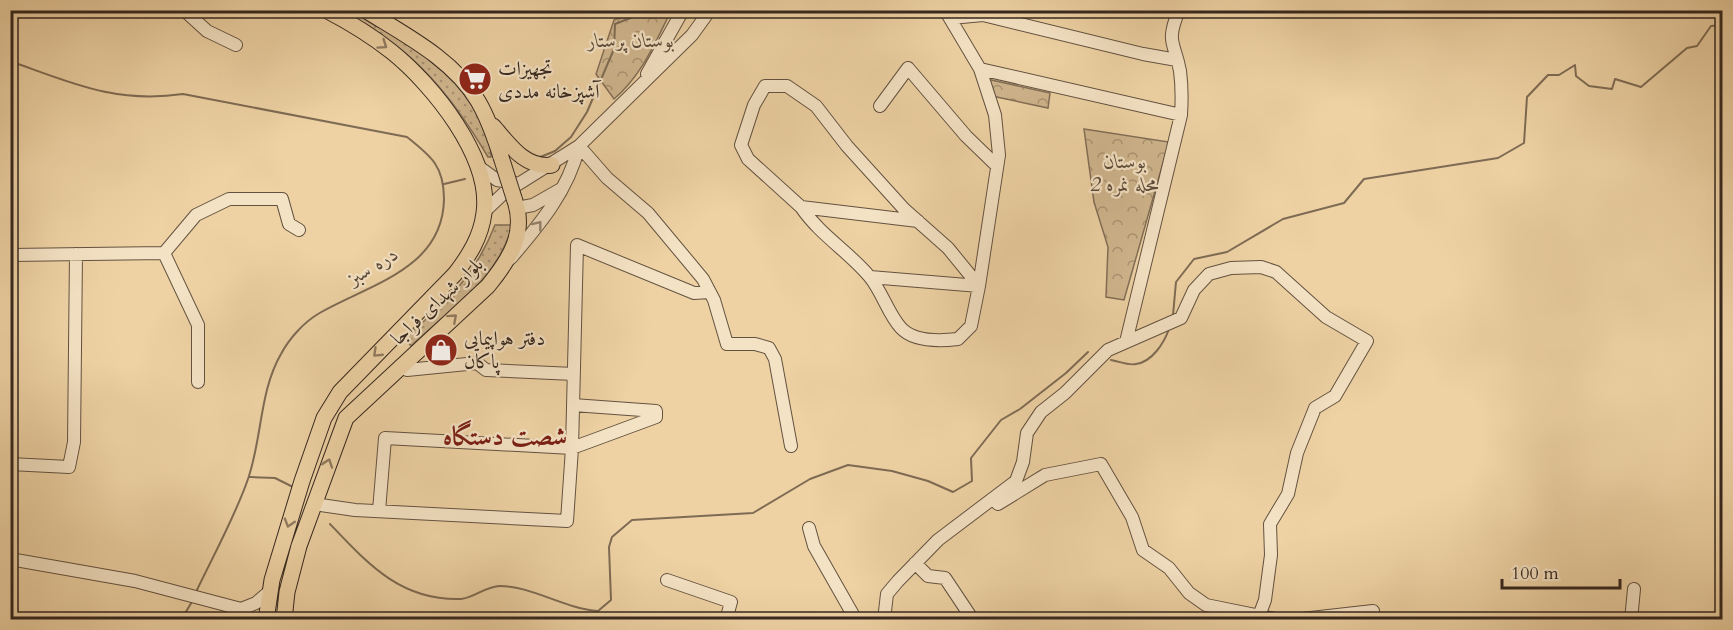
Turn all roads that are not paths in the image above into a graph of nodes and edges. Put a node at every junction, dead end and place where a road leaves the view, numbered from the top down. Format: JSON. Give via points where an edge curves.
{"nodes":[{"id":1,"x":184,"y":10,"type":"edge"},
{"id":2,"x":365,"y":10,"type":"edge"},
{"id":3,"x":683,"y":10,"type":"edge"},
{"id":4,"x":710,"y":10,"type":"edge"},
{"id":5,"x":1179,"y":10,"type":"edge"},
{"id":6,"x":332,"y":12,"type":"edge"},
{"id":7,"x":985,"y":13,"type":"edge"},
{"id":8,"x":948,"y":14,"type":"edge"},
{"id":9,"x":236,"y":45,"type":"dead end"},
{"id":10,"x":1177,"y":60,"type":"junction"},
{"id":11,"x":980,"y":69,"type":"junction"},
{"id":12,"x":644,"y":80,"type":"junction"},
{"id":13,"x":880,"y":106,"type":"dead end"},
{"id":14,"x":1182,"y":115,"type":"junction"},
{"id":15,"x":488,"y":121,"type":"junction"},
{"id":16,"x":579,"y":146,"type":"junction"},
{"id":17,"x":552,"y":165,"type":"junction"},
{"id":18,"x":997,"y":166,"type":"junction"},
{"id":19,"x":478,"y":167,"type":"junction"},
{"id":20,"x":565,"y":186,"type":"junction"},
{"id":21,"x":515,"y":194,"type":"junction"},
{"id":22,"x":801,"y":207,"type":"junction"},
{"id":23,"x":484,"y":212,"type":"junction"},
{"id":24,"x":918,"y":221,"type":"junction"},
{"id":25,"x":299,"y":230,"type":"dead end"},
{"id":26,"x":164,"y":253,"type":"junction"},
{"id":27,"x":76,"y":254,"type":"junction"},
{"id":28,"x":10,"y":255,"type":"edge"},
{"id":29,"x":508,"y":261,"type":"junction"},
{"id":30,"x":870,"y":277,"type":"junction"},
{"id":31,"x":979,"y":286,"type":"junction"},
{"id":32,"x":710,"y":292,"type":"junction"},
{"id":33,"x":1126,"y":342,"type":"junction"},
{"id":34,"x":400,"y":366,"type":"junction"},
{"id":35,"x":574,"y":374,"type":"junction"},
{"id":36,"x":198,"y":382,"type":"dead end"},
{"id":37,"x":573,"y":405,"type":"junction"},
{"id":38,"x":791,"y":446,"type":"dead end"},
{"id":39,"x":572,"y":448,"type":"junction"},
{"id":40,"x":10,"y":464,"type":"edge"},
{"id":41,"x":314,"y":504,"type":"junction"},
{"id":42,"x":982,"y":507,"type":"junction"},
{"id":43,"x":379,"y":511,"type":"junction"},
{"id":44,"x":809,"y":528,"type":"dead end"},
{"id":45,"x":10,"y":559,"type":"edge"},
{"id":46,"x":915,"y":563,"type":"junction"},
{"id":47,"x":667,"y":580,"type":"dead end"},
{"id":48,"x":1634,"y":589,"type":"dead end"},
{"id":49,"x":270,"y":591,"type":"junction"},
{"id":50,"x":241,"y":609,"type":"junction"},
{"id":51,"x":1373,"y":610,"type":"dead end"},
{"id":52,"x":1259,"y":616,"type":"junction"},
{"id":53,"x":252,"y":620,"type":"edge"},
{"id":54,"x":266,"y":620,"type":"edge"},
{"id":55,"x":284,"y":620,"type":"edge"},
{"id":56,"x":726,"y":620,"type":"edge"},
{"id":57,"x":856,"y":620,"type":"edge"},
{"id":58,"x":884,"y":620,"type":"edge"},
{"id":59,"x":973,"y":620,"type":"edge"},
{"id":60,"x":1280,"y":620,"type":"edge"},
{"id":61,"x":1293,"y":620,"type":"edge"},
{"id":62,"x":1631,"y":620,"type":"edge"}],
"edges":[{"from":1,"to":9,"type":"street","via":[[207,31]]},
{"from":2,"to":15,"type":"main road","name":"بلوار شهدای فراجا","via":[[443,61],[478,100]]},
{"from":3,"to":12,"type":"street"},
{"from":4,"to":12,"type":"street","via":[[692,35]]},
{"from":5,"to":10,"type":"street","via":[[1171,44]]},
{"from":6,"to":19,"type":"main road","name":"بلوار شهدای فراجا","one_way":true,"via":[[409,66],[462,133]]},
{"from":7,"to":8,"type":"street"},
{"from":7,"to":10,"type":"street"},
{"from":8,"to":11,"type":"street"},
{"from":10,"to":14,"type":"street"},
{"from":11,"to":14,"type":"street"},
{"from":11,"to":18,"type":"street","via":[[994,115]]},
{"from":12,"to":16,"type":"street"},
{"from":13,"to":18,"type":"street","via":[[908,68]]},
{"from":14,"to":33,"type":"street"},
{"from":15,"to":17,"type":"main road","via":[[524,160],[541,167]]},
{"from":15,"to":21,"type":"main road","name":"بلوار شهدای فراجا","bridge":true},
{"from":16,"to":17,"type":"street"},
{"from":16,"to":20,"type":"street"},
{"from":16,"to":32,"type":"street","via":[[607,178],[648,213]]},
{"from":17,"to":21,"type":"street"},
{"from":18,"to":31,"type":"street"},
{"from":19,"to":21,"type":"street"},
{"from":19,"to":23,"type":"main road","name":"بلوار شهدای فراجا"},
{"from":20,"to":21,"type":"street","via":[[533,205]]},
{"from":29,"to":20,"type":"street","one_way":true,"via":[[542,222]]},
{"from":21,"to":23,"type":"street"},
{"from":21,"to":29,"type":"main road","name":"بلوار شهدای فراجا","via":[[519,227]]},
{"from":22,"to":24,"type":"street"},
{"from":22,"to":24,"type":"street","via":[[748,159],[741,145],[754,105],[765,86],[787,86],[816,106],[847,146]]},
{"from":22,"to":30,"type":"street","via":[[813,225]]},
{"from":23,"to":49,"type":"main road","name":"بلوار شهدای فراجا","one_way":true,"via":[[470,254],[455,274],[357,373],[332,405],[317,435]]},
{"from":24,"to":31,"type":"street","via":[[948,248]]},
{"from":25,"to":26,"type":"street","via":[[289,224],[282,199],[229,199],[196,215]]},
{"from":26,"to":27,"type":"street"},
{"from":26,"to":36,"type":"street","via":[[198,325]]},
{"from":27,"to":28,"type":"street"},
{"from":27,"to":40,"type":"street","via":[[74,442],[69,467]]},
{"from":34,"to":29,"type":"main road","name":"بلوار شهدای فراجا","one_way":true,"via":[[488,285]]},
{"from":30,"to":31,"type":"street"},
{"from":30,"to":31,"type":"street","via":[[901,328],[914,337],[942,341],[958,339],[971,326]]},
{"from":32,"to":35,"type":"street","via":[[694,293],[577,245]]},
{"from":32,"to":38,"type":"street","via":[[728,344],[769,348],[775,359]]},
{"from":33,"to":42,"type":"street","via":[[1108,350],[1041,412],[1028,433],[1016,482]]},
{"from":33,"to":52,"type":"street","via":[[1181,318],[1194,290],[1209,274],[1231,268],[1261,267],[1276,272],[1326,317],[1367,341],[1335,396],[1315,408],[1288,494],[1270,524],[1271,555]]},
{"from":34,"to":35,"type":"street","via":[[407,370],[477,363],[486,370]]},
{"from":41,"to":34,"type":"main road","name":"بلوار شهدای فراجا","one_way":true,"via":[[345,418]]},
{"from":35,"to":37,"type":"street"},
{"from":37,"to":39,"type":"street"},
{"from":37,"to":39,"type":"street","via":[[656,411],[656,417]]},
{"from":39,"to":43,"type":"street","via":[[385,438]]},
{"from":39,"to":43,"type":"street","via":[[567,521]]},
{"from":41,"to":43,"type":"street"},
{"from":41,"to":55,"type":"main road","name":"بلوار شهدای فراجا","via":[[287,592]]},
{"from":42,"to":46,"type":"street"},
{"from":42,"to":52,"type":"street","via":[[995,505],[1046,475],[1101,464],[1132,517],[1143,550],[1169,568],[1206,605]]},
{"from":44,"to":57,"type":"street","via":[[814,546]]},
{"from":45,"to":50,"type":"street","via":[[165,589]]},
{"from":46,"to":58,"type":"street","via":[[887,594]]},
{"from":46,"to":59,"type":"street","via":[[928,576],[945,578]]},
{"from":47,"to":56,"type":"street","via":[[731,602]]},
{"from":48,"to":62,"type":"street"},
{"from":49,"to":50,"type":"street"},
{"from":49,"to":54,"type":"main road","name":"بلوار شهدای فراجا"},
{"from":50,"to":53,"type":"street"},
{"from":51,"to":61,"type":"street"},
{"from":52,"to":60,"type":"street"}]}
